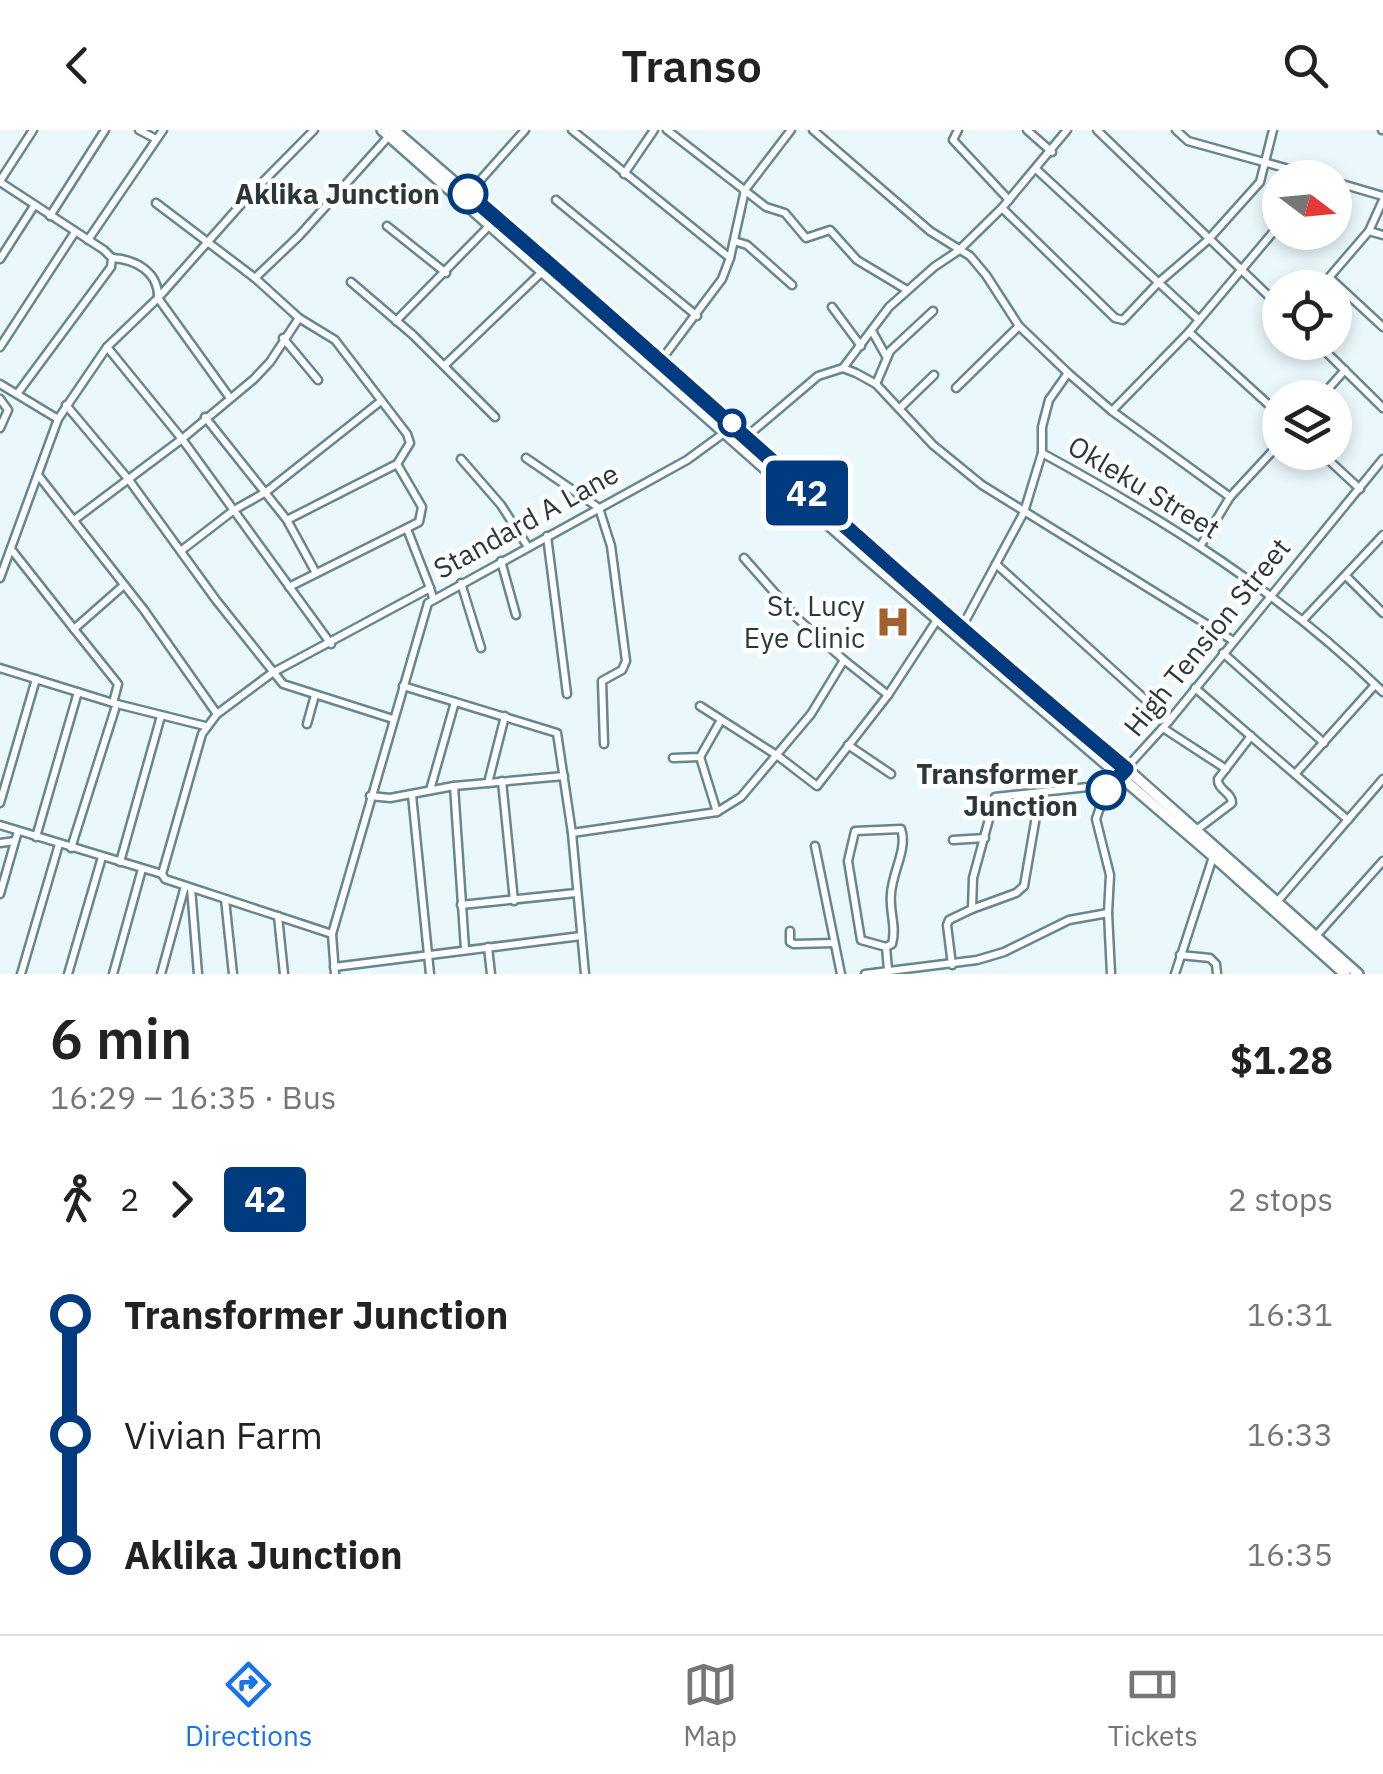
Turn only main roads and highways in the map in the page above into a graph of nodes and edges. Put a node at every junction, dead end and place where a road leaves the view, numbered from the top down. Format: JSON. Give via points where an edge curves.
{"nodes":[{"id":1,"x":388,"y":132,"type":"edge"},
{"id":2,"x":408,"y":134,"type":"edge"},
{"id":3,"x":657,"y":367,"type":"junction"},
{"id":4,"x":742,"y":439,"type":"junction"},
{"id":5,"x":1122,"y":772,"type":"junction"},
{"id":6,"x":1274,"y":905,"type":"junction"},
{"id":7,"x":1345,"y":974,"type":"edge"},
{"id":8,"x":1358,"y":974,"type":"edge"}],
"edges":[{"from":1,"to":2,"type":"main road"},
{"from":1,"to":3,"type":"main road"},
{"from":2,"to":3,"type":"main road"},
{"from":3,"to":4,"type":"main road"},
{"from":4,"to":5,"type":"main road"},
{"from":4,"to":5,"type":"main road","via":[[937,620]]},
{"from":5,"to":6,"type":"main road"},
{"from":5,"to":6,"type":"main road"},
{"from":6,"to":7,"type":"main road"},
{"from":6,"to":8,"type":"main road"}]}
